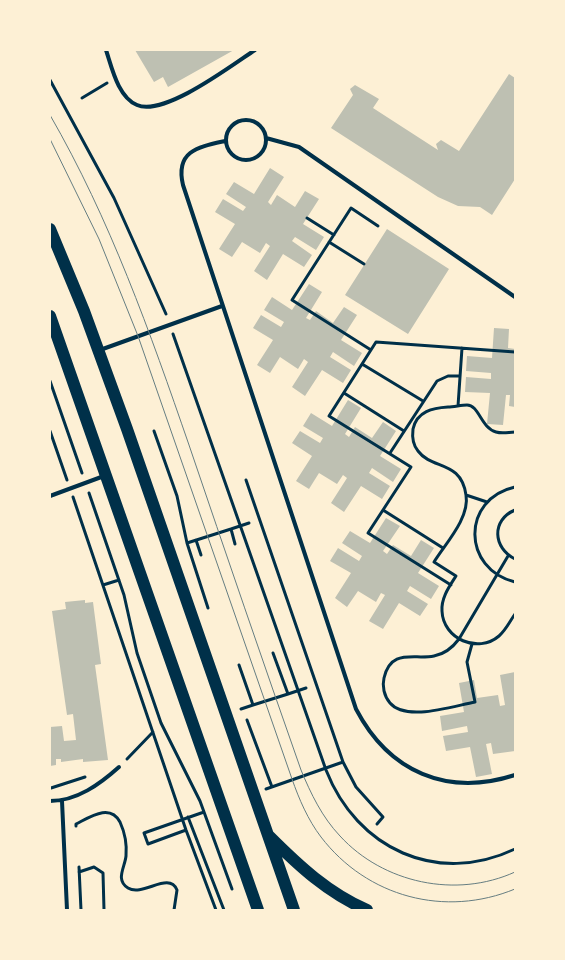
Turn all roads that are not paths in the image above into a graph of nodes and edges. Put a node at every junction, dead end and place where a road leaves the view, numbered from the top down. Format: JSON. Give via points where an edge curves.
{"nodes":[{"id":1,"x":106,"y":50,"type":"edge"},
{"id":2,"x":255,"y":50,"type":"edge"},
{"id":3,"x":266,"y":138,"type":"junction"},
{"id":4,"x":225,"y":141,"type":"junction"},
{"id":5,"x":50,"y":229,"type":"edge"},
{"id":6,"x":515,"y":297,"type":"edge"},
{"id":7,"x":222,"y":306,"type":"junction"},
{"id":8,"x":50,"y":316,"type":"edge"},
{"id":9,"x":98,"y":350,"type":"junction"},
{"id":10,"x":106,"y":476,"type":"junction"},
{"id":11,"x":50,"y":496,"type":"edge"},
{"id":12,"x":119,"y":767,"type":"dead end"},
{"id":13,"x":515,"y":775,"type":"edge"},
{"id":14,"x":50,"y":801,"type":"edge"},
{"id":15,"x":62,"y":801,"type":"junction"},
{"id":16,"x":267,"y":834,"type":"junction"},
{"id":17,"x":67,"y":910,"type":"edge"},
{"id":18,"x":258,"y":910,"type":"edge"},
{"id":19,"x":294,"y":910,"type":"edge"},
{"id":20,"x":367,"y":910,"type":"edge"}],
"edges":[{"from":1,"to":2,"type":"lane","via":[[115,79],[124,94],[137,106],[158,107],[183,96]]},
{"from":3,"to":4,"type":"lane","via":[[260,125],[248,119],[234,123]]},
{"from":3,"to":4,"type":"lane","via":[[262,152],[251,160],[231,154]]},
{"from":3,"to":6,"type":"lane","via":[[298,147]]},
{"from":4,"to":7,"type":"lane","via":[[198,147],[181,167],[181,176]]},
{"from":5,"to":9,"type":"main road"},
{"from":7,"to":9,"type":"lane"},
{"from":7,"to":13,"type":"lane","via":[[356,709],[364,724],[386,752],[431,778],[482,784]]},
{"from":8,"to":10,"type":"main road"},
{"from":9,"to":16,"type":"main road"},
{"from":10,"to":11,"type":"lane"},
{"from":10,"to":18,"type":"main road"},
{"from":12,"to":15,"type":"lane","via":[[92,788]]},
{"from":14,"to":15,"type":"lane"},
{"from":15,"to":17,"type":"lane"},
{"from":16,"to":19,"type":"main road"},
{"from":16,"to":20,"type":"main road","via":[[328,889]]}]}
